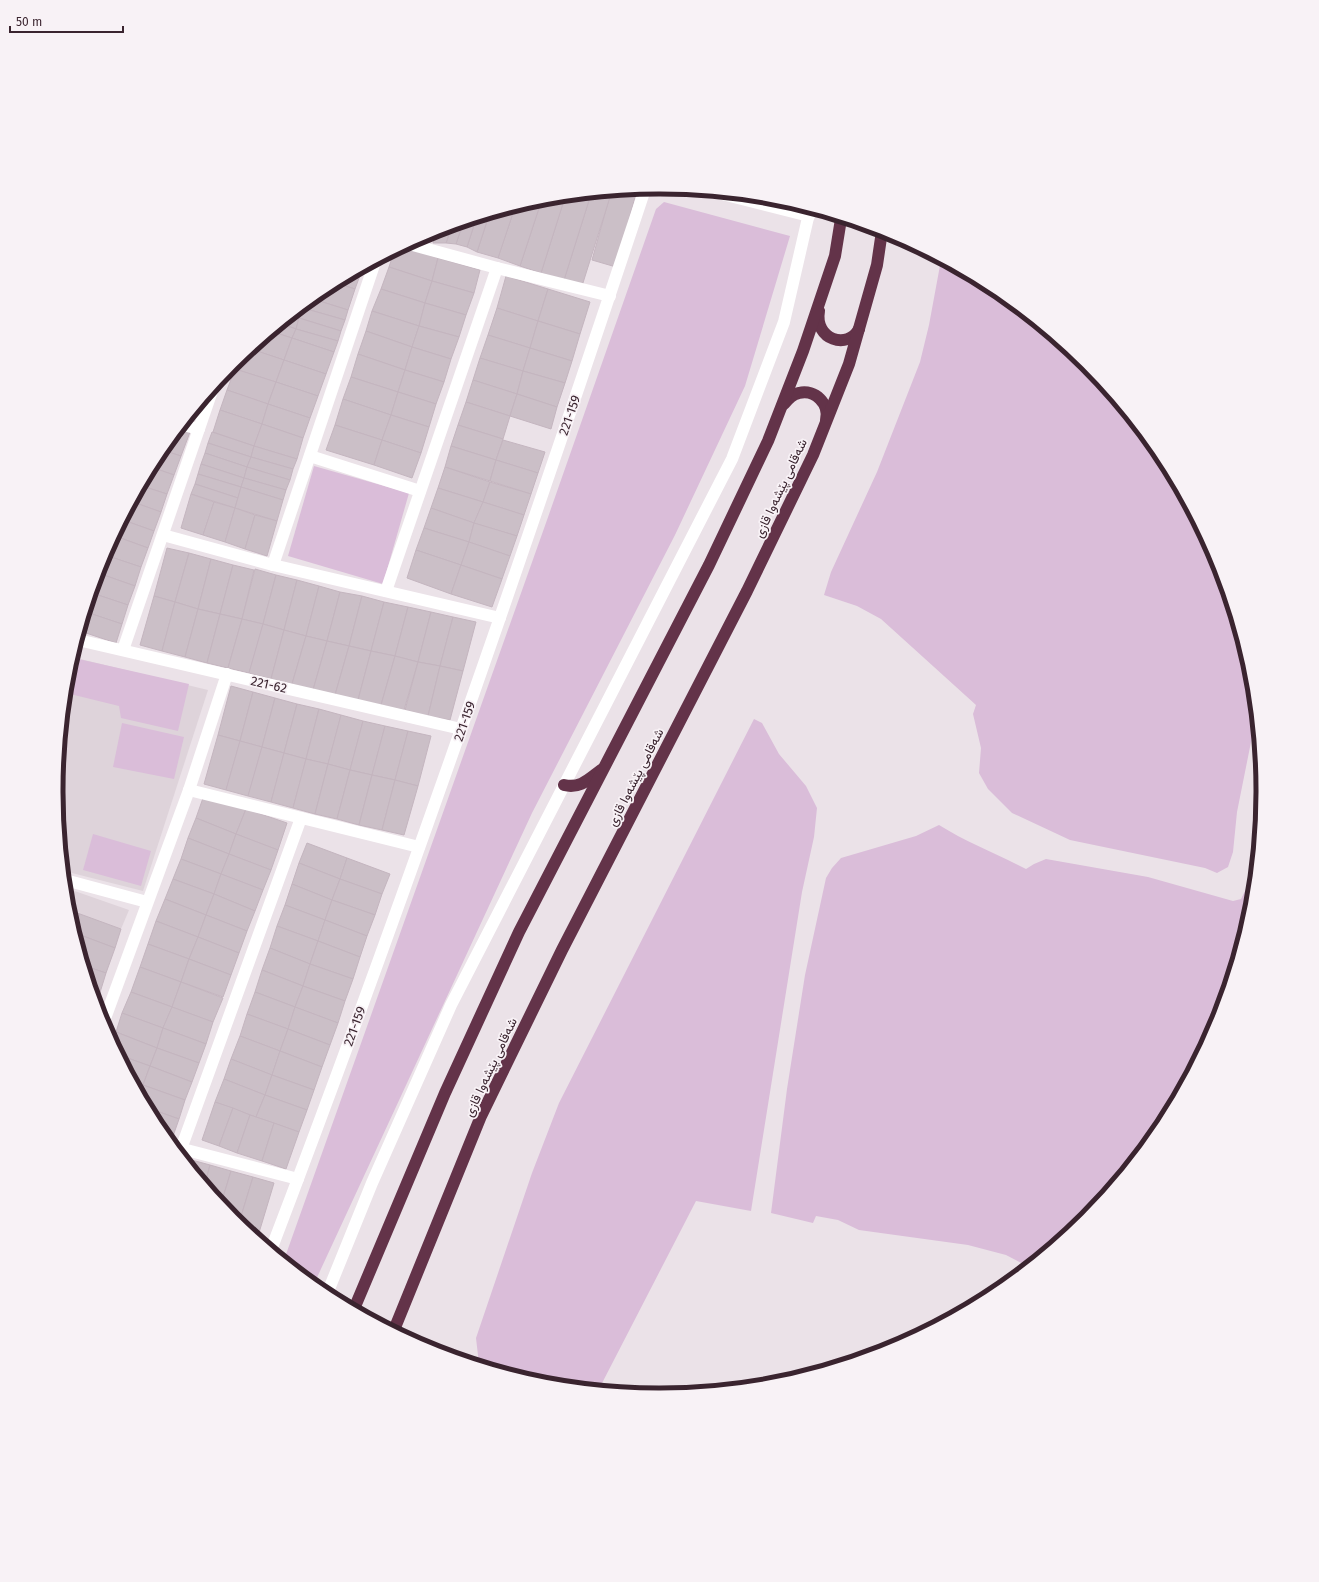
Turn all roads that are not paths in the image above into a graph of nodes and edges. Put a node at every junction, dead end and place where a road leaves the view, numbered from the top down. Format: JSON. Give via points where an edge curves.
{"nodes":[{"id":1,"x":643,"y":195,"type":"edge"},
{"id":2,"x":810,"y":214,"type":"edge"},
{"id":3,"x":840,"y":223,"type":"edge"},
{"id":4,"x":881,"y":237,"type":"edge"},
{"id":5,"x":417,"y":246,"type":"edge"},
{"id":6,"x":374,"y":267,"type":"edge"},
{"id":7,"x":497,"y":268,"type":"junction"},
{"id":8,"x":610,"y":296,"type":"junction"},
{"id":9,"x":820,"y":300,"type":"junction"},
{"id":10,"x":859,"y":329,"type":"junction"},
{"id":11,"x":209,"y":401,"type":"edge"},
{"id":12,"x":782,"y":406,"type":"junction"},
{"id":13,"x":825,"y":425,"type":"junction"},
{"id":14,"x":188,"y":426,"type":"edge"},
{"id":15,"x":199,"y":429,"type":"junction"},
{"id":16,"x":310,"y":456,"type":"junction"},
{"id":17,"x":420,"y":491,"type":"junction"},
{"id":18,"x":163,"y":535,"type":"junction"},
{"id":19,"x":273,"y":565,"type":"junction"},
{"id":20,"x":386,"y":591,"type":"junction"},
{"id":21,"x":500,"y":618,"type":"junction"},
{"id":22,"x":82,"y":641,"type":"edge"},
{"id":23,"x":123,"y":650,"type":"junction"},
{"id":24,"x":228,"y":674,"type":"junction"},
{"id":25,"x":461,"y":728,"type":"junction"},
{"id":26,"x":605,"y":767,"type":"junction"},
{"id":27,"x":564,"y":785,"type":"junction"},
{"id":28,"x":189,"y":790,"type":"junction"},
{"id":29,"x":301,"y":818,"type":"junction"},
{"id":30,"x":419,"y":847,"type":"junction"},
{"id":31,"x":70,"y":881,"type":"edge"},
{"id":32,"x":147,"y":902,"type":"junction"},
{"id":33,"x":106,"y":1015,"type":"edge"},
{"id":34,"x":179,"y":1144,"type":"edge"},
{"id":35,"x":183,"y":1149,"type":"edge"},
{"id":36,"x":298,"y":1179,"type":"junction"},
{"id":37,"x":274,"y":1245,"type":"edge"},
{"id":38,"x":329,"y":1288,"type":"edge"},
{"id":39,"x":356,"y":1305,"type":"edge"},
{"id":40,"x":396,"y":1326,"type":"edge"}],
"edges":[{"from":1,"to":8,"type":"street","name":"221-159"},
{"from":2,"to":27,"type":"street","via":[[784,322],[732,460]]},
{"from":3,"to":9,"type":"highway","via":[[835,256]]},
{"from":4,"to":10,"type":"highway","name":"شەقامی پێشەوا قازی","via":[[877,265]]},
{"from":5,"to":7,"type":"street"},
{"from":6,"to":16,"type":"street"},
{"from":7,"to":8,"type":"street"},
{"from":7,"to":17,"type":"street"},
{"from":8,"to":21,"type":"street","name":"221-159"},
{"from":9,"to":10,"type":"highway","via":[[818,319],[823,333],[836,340],[844,340]]},
{"from":9,"to":12,"type":"highway"},
{"from":10,"to":13,"type":"highway","name":"شەقامی پێشەوا قازی","via":[[849,364]]},
{"from":11,"to":15,"type":"street"},
{"from":12,"to":13,"type":"highway","via":[[791,396],[812,393],[823,402],[826,409]]},
{"from":12,"to":26,"type":"highway","via":[[768,442],[709,565]]},
{"from":13,"to":40,"type":"highway","name":"شەقامی پێشەوا قازی","via":[[747,591],[562,950],[481,1116]]},
{"from":14,"to":15,"type":"street"},
{"from":15,"to":18,"type":"street"},
{"from":16,"to":17,"type":"street"},
{"from":16,"to":19,"type":"street"},
{"from":17,"to":20,"type":"street"},
{"from":18,"to":19,"type":"street"},
{"from":18,"to":23,"type":"street"},
{"from":19,"to":20,"type":"street"},
{"from":20,"to":21,"type":"street"},
{"from":21,"to":25,"type":"street","name":"221-159"},
{"from":22,"to":23,"type":"street","name":"221-62"},
{"from":23,"to":24,"type":"street","name":"221-62"},
{"from":24,"to":25,"type":"street","name":"221-62"},
{"from":24,"to":28,"type":"street"},
{"from":25,"to":30,"type":"street","name":"221-159"},
{"from":26,"to":27,"type":"highway","via":[[580,786]]},
{"from":26,"to":39,"type":"highway","via":[[520,932],[461,1058]]},
{"from":27,"to":38,"type":"street","via":[[451,1005]]},
{"from":28,"to":29,"type":"street"},
{"from":28,"to":32,"type":"street"},
{"from":29,"to":30,"type":"street"},
{"from":29,"to":34,"type":"street"},
{"from":30,"to":36,"type":"street","name":"221-159"},
{"from":31,"to":32,"type":"street"},
{"from":32,"to":33,"type":"street"},
{"from":35,"to":36,"type":"street"},
{"from":36,"to":37,"type":"street","name":"221-159"}]}
